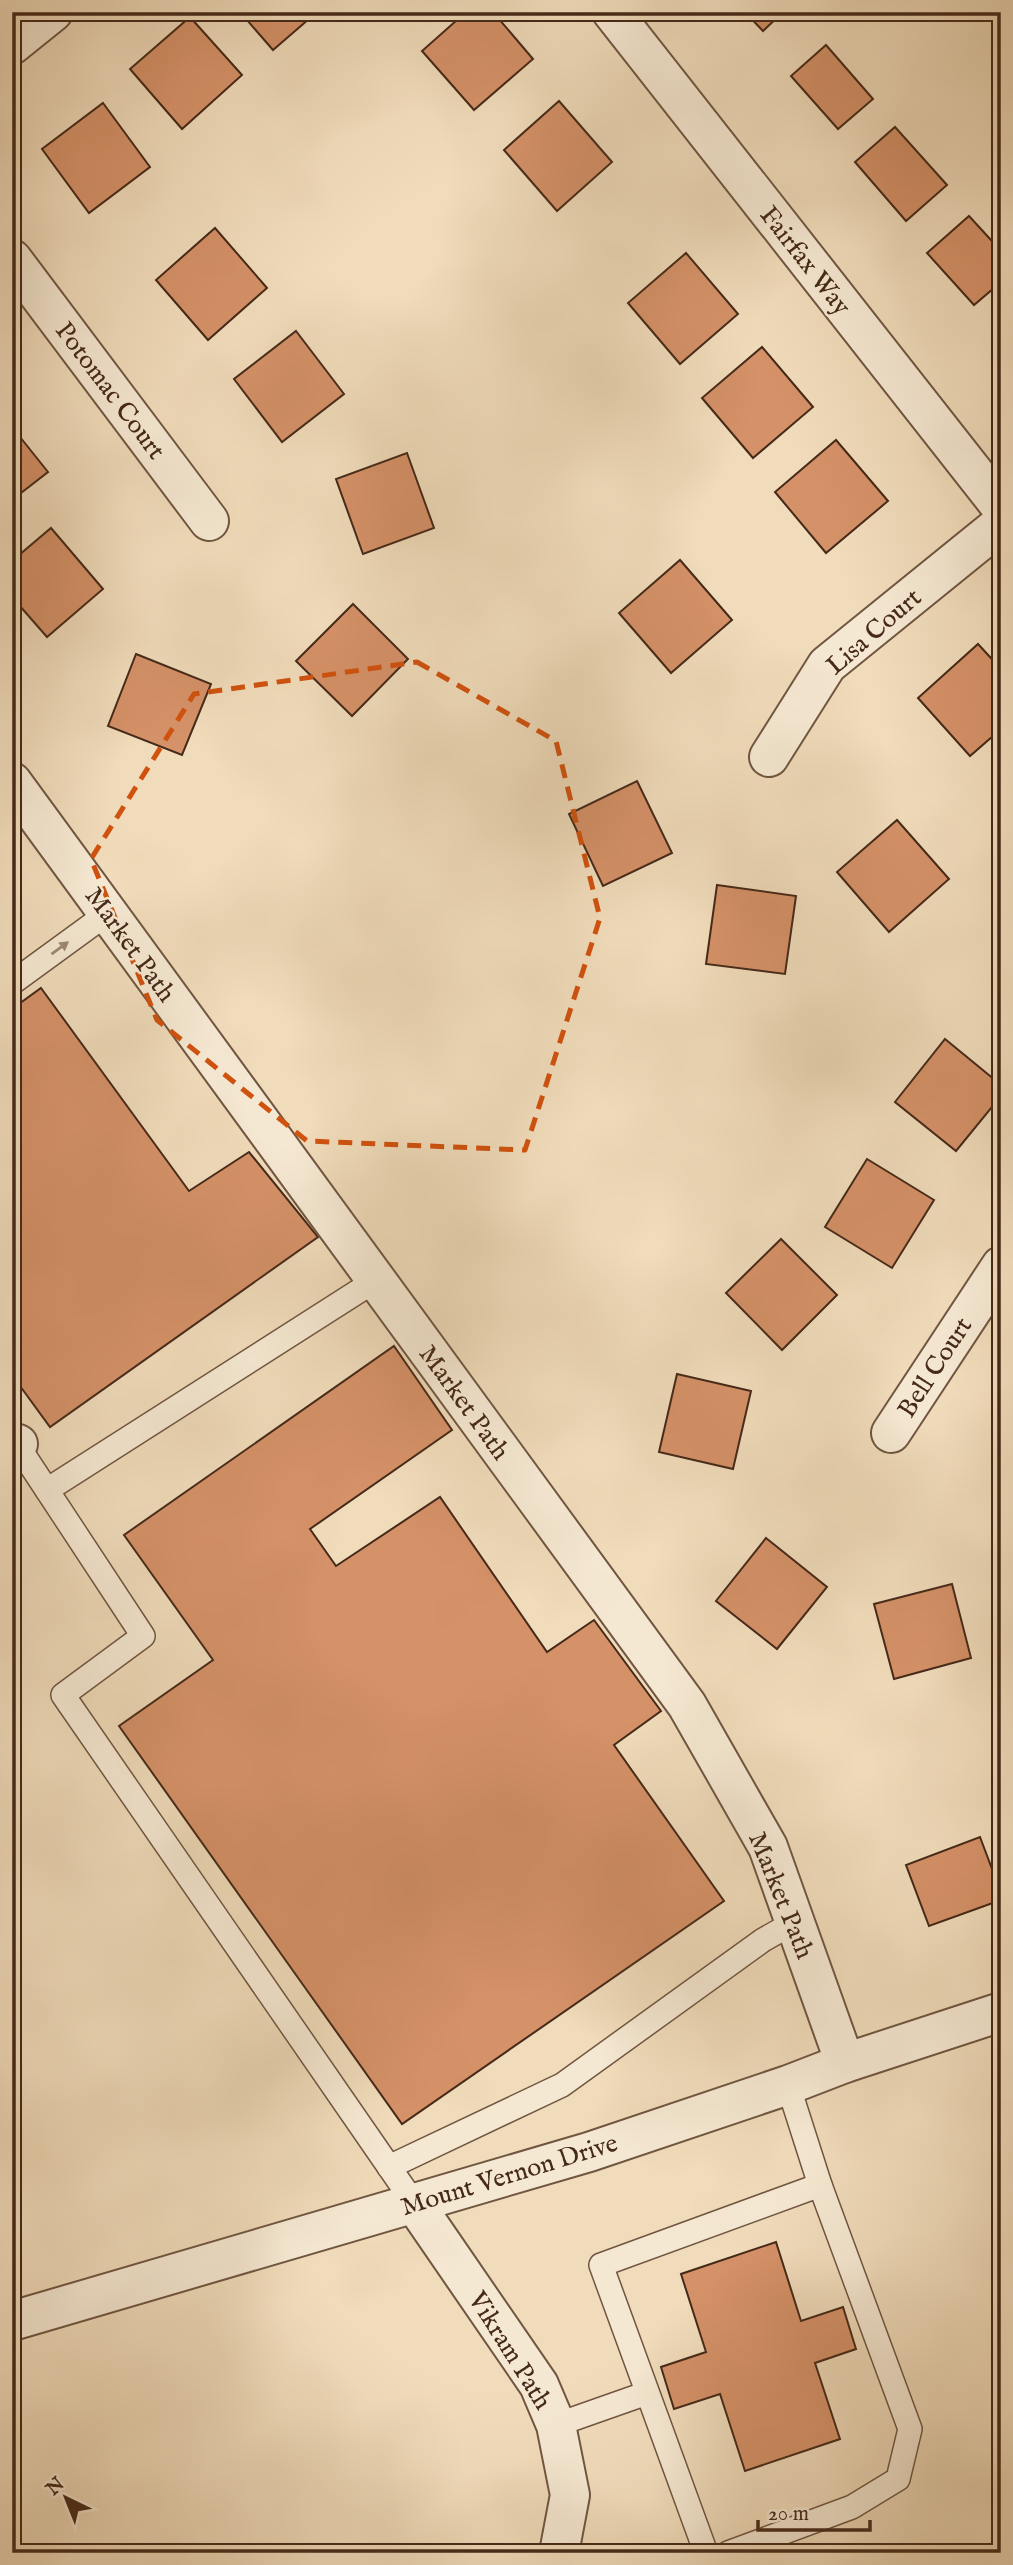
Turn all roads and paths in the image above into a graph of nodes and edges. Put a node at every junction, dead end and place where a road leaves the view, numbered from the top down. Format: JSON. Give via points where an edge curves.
{"nodes":[{"id":1,"x":53,"y":12,"type":"edge"},
{"id":2,"x":612,"y":12,"type":"edge"},
{"id":3,"x":12,"y":45,"type":"edge"},
{"id":4,"x":12,"y":259,"type":"edge"},
{"id":5,"x":1001,"y":507,"type":"edge"},
{"id":6,"x":209,"y":521,"type":"dead end"},
{"id":7,"x":1001,"y":524,"type":"edge"},
{"id":8,"x":769,"y":757,"type":"dead end"},
{"id":9,"x":12,"y":782,"type":"edge"},
{"id":10,"x":108,"y":913,"type":"junction"},
{"id":11,"x":12,"y":983,"type":"edge"},
{"id":12,"x":1001,"y":1266,"type":"edge"},
{"id":13,"x":376,"y":1280,"type":"junction"},
{"id":14,"x":891,"y":1433,"type":"dead end"},
{"id":15,"x":14,"y":1443,"type":"edge"},
{"id":16,"x":47,"y":1490,"type":"junction"},
{"id":17,"x":795,"y":1922,"type":"junction"},
{"id":18,"x":1001,"y":2012,"type":"edge"},
{"id":19,"x":845,"y":2063,"type":"junction"},
{"id":20,"x":788,"y":2085,"type":"junction"},
{"id":21,"x":389,"y":2167,"type":"junction"},
{"id":22,"x":820,"y":2185,"type":"junction"},
{"id":23,"x":414,"y":2203,"type":"junction"},
{"id":24,"x":12,"y":2321,"type":"edge"},
{"id":25,"x":647,"y":2393,"type":"junction"},
{"id":26,"x":556,"y":2425,"type":"junction"},
{"id":27,"x":559,"y":2553,"type":"edge"},
{"id":28,"x":706,"y":2553,"type":"edge"},
{"id":29,"x":728,"y":2553,"type":"edge"}],
"edges":[{"from":1,"to":3,"type":"street"},
{"from":2,"to":5,"type":"street","name":"Fairfax Way"},
{"from":4,"to":6,"type":"street","name":"Potomac Court"},
{"from":7,"to":8,"type":"street","name":"Lisa Court","via":[[827,665]]},
{"from":9,"to":10,"type":"street","name":"Market Path"},
{"from":11,"to":10,"type":"lane","one_way":true},
{"from":10,"to":13,"type":"street","name":"Market Path"},
{"from":12,"to":14,"type":"street","name":"Bell Court"},
{"from":13,"to":16,"type":"lane"},
{"from":13,"to":17,"type":"street","name":"Market Path","via":[[687,1705],[768,1847]]},
{"from":15,"to":16,"type":"lane"},
{"from":16,"to":21,"type":"lane","via":[[143,1636],[63,1695]]},
{"from":17,"to":19,"type":"street","name":"Market Path"},
{"from":17,"to":21,"type":"lane","via":[[763,1940],[562,2085]]},
{"from":18,"to":19,"type":"street","name":"Mount Vernon Drive"},
{"from":19,"to":20,"type":"street","name":"Mount Vernon Drive"},
{"from":20,"to":22,"type":"lane"},
{"from":20,"to":23,"type":"street","name":"Mount Vernon Drive","via":[[589,2152]]},
{"from":21,"to":23,"type":"lane"},
{"from":22,"to":25,"type":"lane","via":[[601,2265]]},
{"from":22,"to":29,"type":"lane","via":[[911,2429],[898,2479],[852,2507]]},
{"from":23,"to":24,"type":"street","name":"Mount Vernon Drive"},
{"from":23,"to":26,"type":"street","name":"Vikram Path","via":[[539,2385]]},
{"from":25,"to":26,"type":"lane"},
{"from":25,"to":28,"type":"lane"},
{"from":26,"to":27,"type":"street","name":"Vikram Path","via":[[570,2495]]}]}
